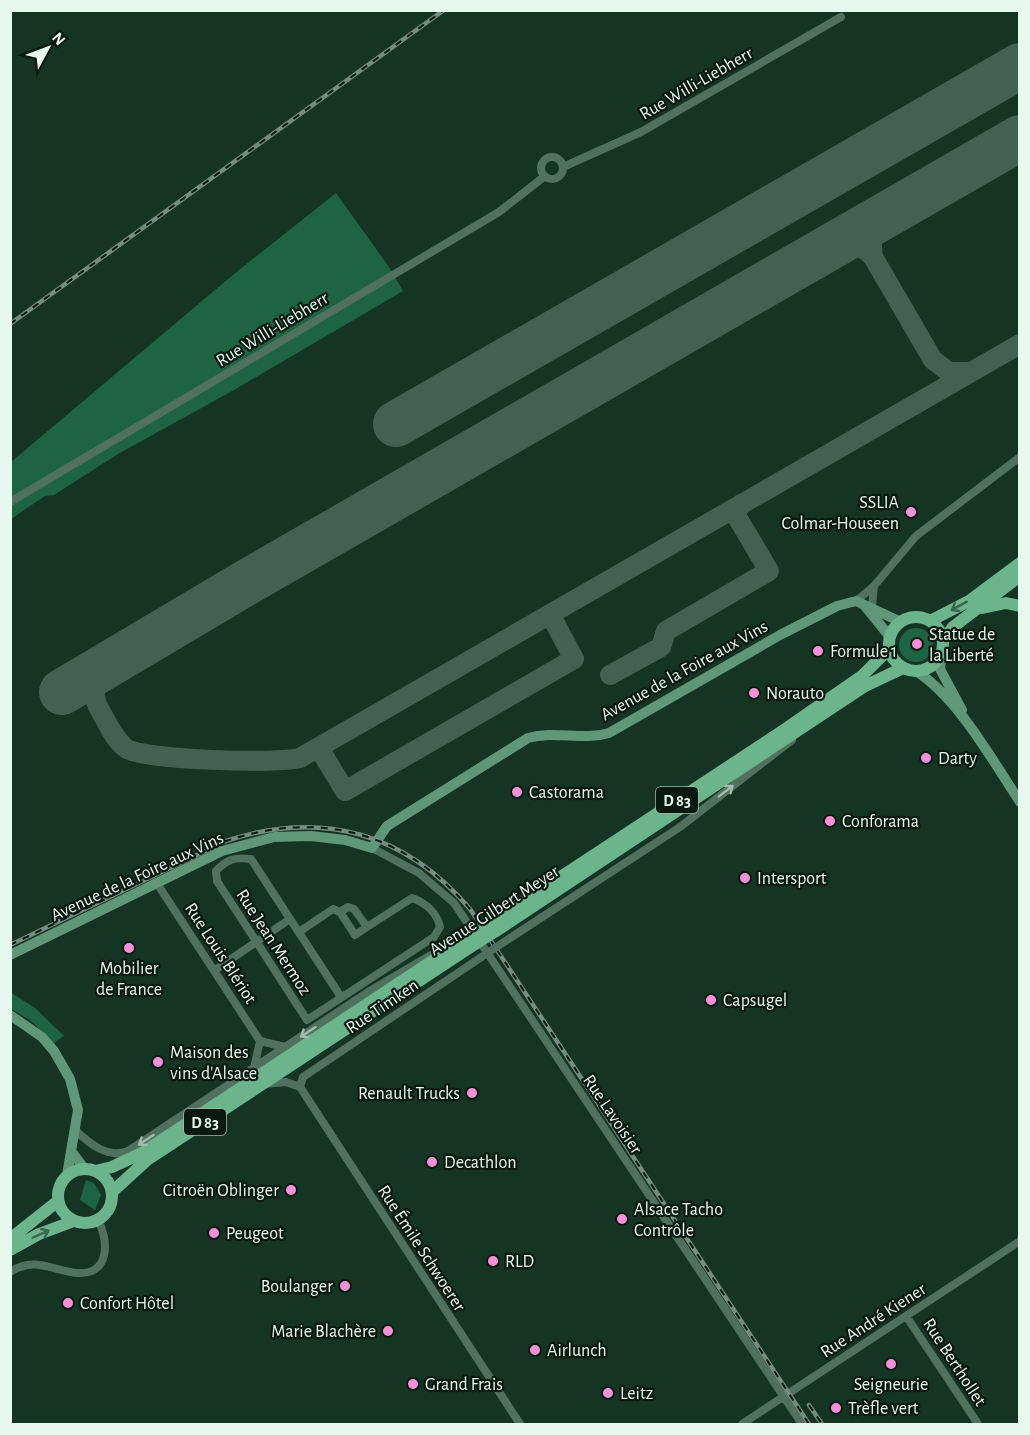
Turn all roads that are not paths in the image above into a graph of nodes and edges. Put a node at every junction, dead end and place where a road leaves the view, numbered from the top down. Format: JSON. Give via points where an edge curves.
{"nodes":[{"id":1,"x":841,"y":17,"type":"dead end"},
{"id":2,"x":563,"y":167,"type":"junction"},
{"id":3,"x":545,"y":176,"type":"junction"},
{"id":4,"x":1020,"y":457,"type":"edge"},
{"id":5,"x":10,"y":502,"type":"edge"},
{"id":6,"x":1020,"y":562,"type":"edge"},
{"id":7,"x":1020,"y":576,"type":"edge"},
{"id":8,"x":874,"y":586,"type":"junction"},
{"id":9,"x":864,"y":604,"type":"junction"},
{"id":10,"x":1020,"y":606,"type":"edge"},
{"id":11,"x":975,"y":610,"type":"junction"},
{"id":12,"x":930,"y":621,"type":"junction"},
{"id":13,"x":901,"y":622,"type":"junction"},
{"id":14,"x":890,"y":643,"type":"junction"},
{"id":15,"x":943,"y":646,"type":"junction"},
{"id":16,"x":903,"y":668,"type":"junction"},
{"id":17,"x":916,"y":672,"type":"junction"},
{"id":18,"x":809,"y":724,"type":"junction"},
{"id":19,"x":978,"y":739,"type":"junction"},
{"id":20,"x":1020,"y":802,"type":"edge"},
{"id":21,"x":372,"y":849,"type":"junction"},
{"id":22,"x":156,"y":882,"type":"junction"},
{"id":23,"x":340,"y":912,"type":"junction"},
{"id":24,"x":290,"y":919,"type":"junction"},
{"id":25,"x":367,"y":927,"type":"junction"},
{"id":26,"x":493,"y":927,"type":"junction"},
{"id":27,"x":299,"y":932,"type":"junction"},
{"id":28,"x":257,"y":942,"type":"junction"},
{"id":29,"x":469,"y":942,"type":"junction"},
{"id":30,"x":10,"y":955,"type":"edge"},
{"id":31,"x":215,"y":970,"type":"junction"},
{"id":32,"x":368,"y":992,"type":"junction"},
{"id":33,"x":341,"y":997,"type":"junction"},
{"id":34,"x":10,"y":1015,"type":"edge"},
{"id":35,"x":334,"y":1015,"type":"junction"},
{"id":36,"x":260,"y":1041,"type":"junction"},
{"id":37,"x":287,"y":1047,"type":"junction"},
{"id":38,"x":254,"y":1069,"type":"junction"},
{"id":39,"x":263,"y":1084,"type":"junction"},
{"id":40,"x":300,"y":1087,"type":"junction"},
{"id":41,"x":75,"y":1130,"type":"junction"},
{"id":42,"x":71,"y":1151,"type":"junction"},
{"id":43,"x":90,"y":1170,"type":"junction"},
{"id":44,"x":67,"y":1175,"type":"junction"},
{"id":45,"x":112,"y":1192,"type":"junction"},
{"id":46,"x":58,"y":1201,"type":"junction"},
{"id":47,"x":98,"y":1220,"type":"junction"},
{"id":48,"x":74,"y":1221,"type":"junction"},
{"id":49,"x":10,"y":1239,"type":"edge"},
{"id":50,"x":1020,"y":1241,"type":"edge"},
{"id":51,"x":10,"y":1251,"type":"edge"},
{"id":52,"x":10,"y":1272,"type":"edge"},
{"id":53,"x":906,"y":1316,"type":"junction"},
{"id":54,"x":784,"y":1397,"type":"junction"},
{"id":55,"x":520,"y":1425,"type":"edge"},
{"id":56,"x":742,"y":1425,"type":"edge"},
{"id":57,"x":802,"y":1425,"type":"edge"},
{"id":58,"x":978,"y":1425,"type":"edge"}],
"edges":[{"from":1,"to":2,"type":"street","name":"Rue Willi-Liebherr","via":[[642,132]]},
{"from":2,"to":3,"type":"street","name":"Rue Willi-Liebherr","via":[[558,177]]},
{"from":2,"to":3,"type":"street","name":"Rue Willi-Liebherr","via":[[558,159],[548,158],[542,166]]},
{"from":3,"to":5,"type":"street","name":"Rue Willi-Liebherr","via":[[500,212]]},
{"from":4,"to":8,"type":"street","name":"Avenue de la Foire aux Vins","via":[[916,536]]},
{"from":6,"to":12,"type":"main road","one_way":true,"via":[[969,601]]},
{"from":7,"to":11,"type":"main road"},
{"from":8,"to":9,"type":"street"},
{"from":8,"to":9,"type":"street","name":"Avenue de la Foire aux Vins"},
{"from":9,"to":13,"type":"street"},
{"from":9,"to":14,"type":"street"},
{"from":9,"to":21,"type":"street","name":"Avenue de la Foire aux Vins","via":[[837,606],[609,733],[550,733],[528,738],[387,826]]},
{"from":10,"to":11,"type":"main road","via":[[1006,603]]},
{"from":11,"to":15,"type":"main road","via":[[951,630]]},
{"from":12,"to":13,"type":"main road","via":[[915,617]]},
{"from":12,"to":15,"type":"main road","via":[[941,633]]},
{"from":13,"to":14,"type":"main road"},
{"from":14,"to":16,"type":"main road","via":[[896,663]]},
{"from":14,"to":26,"type":"main road","name":"Avenue Gilbert Meyer","number":"D 83","via":[[870,670],[833,697]]},
{"from":15,"to":17,"type":"main road","via":[[933,666]]},
{"from":15,"to":19,"type":"street","via":[[942,675]]},
{"from":16,"to":17,"type":"main road"},
{"from":16,"to":18,"type":"main road","name":"Avenue Gilbert Meyer","number":"D 83","via":[[865,686]]},
{"from":17,"to":19,"type":"street","via":[[933,682]]},
{"from":18,"to":26,"type":"main road","name":"Avenue Gilbert Meyer","number":"D 83"},
{"from":40,"to":18,"type":"street","name":"Rue Timken","one_way":true,"bridge":true,"via":[[303,1077],[680,827]]},
{"from":19,"to":20,"type":"street"},
{"from":21,"to":22,"type":"street","name":"Avenue de la Foire aux Vins","via":[[345,840],[274,837],[222,851]]},
{"from":21,"to":54,"type":"street","name":"Rue Lavoisier","via":[[419,873],[454,903]]},
{"from":22,"to":30,"type":"street","name":"Avenue de la Foire aux Vins"},
{"from":22,"to":31,"type":"street","name":"Rue Louis Blériot"},
{"from":23,"to":25,"type":"street","via":[[348,907],[354,909]]},
{"from":23,"to":25,"type":"street","via":[[355,935]]},
{"from":23,"to":27,"type":"street","via":[[333,909]]},
{"from":24,"to":27,"type":"street"},
{"from":24,"to":28,"type":"street"},
{"from":24,"to":28,"type":"street","name":"Rue Jean Mermoz","via":[[251,859],[225,861],[216,871],[217,881]]},
{"from":25,"to":33,"type":"street","via":[[412,898],[422,901],[438,918],[440,927],[434,936]]},
{"from":26,"to":29,"type":"main road","name":"Avenue Gilbert Meyer","number":"D 83","bridge":true},
{"from":27,"to":33,"type":"street"},
{"from":28,"to":31,"type":"street"},
{"from":28,"to":33,"type":"street","name":"Rue Jean Mermoz","via":[[307,1020]]},
{"from":29,"to":32,"type":"street","name":"Avenue Gilbert Meyer","via":[[438,950]]},
{"from":29,"to":39,"type":"main road","name":"Avenue Gilbert Meyer","number":"D 83"},
{"from":29,"to":43,"type":"main road","name":"Avenue Gilbert Meyer","number":"D 83","via":[[142,1153],[112,1167]]},
{"from":31,"to":36,"type":"street","name":"Rue Louis Blériot"},
{"from":32,"to":33,"type":"street"},
{"from":32,"to":35,"type":"street","name":"Avenue Gilbert Meyer"},
{"from":33,"to":35,"type":"street"},
{"from":34,"to":41,"type":"street","via":[[42,1037],[65,1067],[78,1110]]},
{"from":35,"to":37,"type":"street","name":"Avenue Gilbert Meyer","one_way":true},
{"from":36,"to":37,"type":"street"},
{"from":36,"to":38,"type":"street"},
{"from":37,"to":38,"type":"street","name":"Avenue Gilbert Meyer"},
{"from":38,"to":41,"type":"street","name":"Avenue Gilbert Meyer","one_way":true,"via":[[117,1155],[102,1150]]},
{"from":39,"to":40,"type":"street","via":[[286,1082]]},
{"from":39,"to":45,"type":"main road","name":"Avenue Gilbert Meyer","number":"D 83","via":[[147,1160]]},
{"from":40,"to":55,"type":"street","name":"Rue Émile Schwoerer"},
{"from":41,"to":42,"type":"street"},
{"from":42,"to":43,"type":"street"},
{"from":42,"to":44,"type":"street"},
{"from":43,"to":44,"type":"main road","name":"Avenue Gilbert Meyer"},
{"from":43,"to":45,"type":"main road","via":[[106,1179]]},
{"from":44,"to":46,"type":"main road","via":[[59,1186]]},
{"from":45,"to":47,"type":"main road","name":"Avenue Gilbert Meyer","via":[[109,1208]]},
{"from":46,"to":48,"type":"main road","via":[[63,1213]]},
{"from":46,"to":49,"type":"main road"},
{"from":47,"to":48,"type":"main road"},
{"from":47,"to":52,"type":"street","via":[[107,1250],[90,1272],[33,1264]]},
{"from":51,"to":48,"type":"main road","one_way":true,"via":[[39,1234]]},
{"from":50,"to":53,"type":"street","name":"Rue André Kiener"},
{"from":53,"to":54,"type":"street","name":"Rue André Kiener"},
{"from":53,"to":58,"type":"street","name":"Rue Berthollet"},
{"from":54,"to":56,"type":"street","name":"Rue André Kiener"},
{"from":54,"to":57,"type":"street","name":"Rue Lavoisier"}]}
